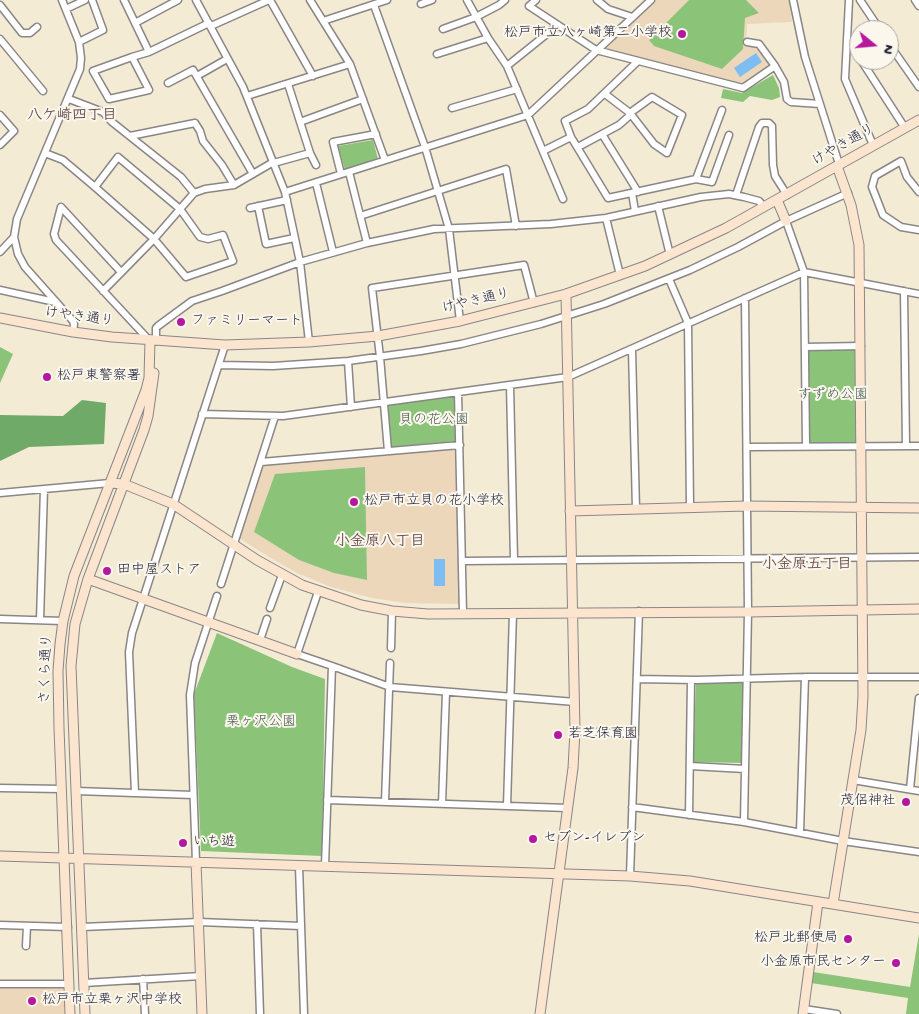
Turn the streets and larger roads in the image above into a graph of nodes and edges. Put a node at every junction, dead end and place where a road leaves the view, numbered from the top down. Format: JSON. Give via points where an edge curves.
{"nodes":[{"id":1,"x":62,"y":0,"type":"edge"},
{"id":2,"x":85,"y":0,"type":"edge"},
{"id":3,"x":92,"y":0,"type":"edge"},
{"id":4,"x":124,"y":0,"type":"edge"},
{"id":5,"x":178,"y":0,"type":"edge"},
{"id":6,"x":196,"y":0,"type":"edge"},
{"id":7,"x":270,"y":0,"type":"edge"},
{"id":8,"x":310,"y":0,"type":"edge"},
{"id":9,"x":386,"y":0,"type":"edge"},
{"id":10,"x":432,"y":0,"type":"edge"},
{"id":11,"x":467,"y":0,"type":"edge"},
{"id":12,"x":505,"y":0,"type":"edge"},
{"id":13,"x":536,"y":0,"type":"edge"},
{"id":14,"x":598,"y":0,"type":"edge"},
{"id":15,"x":651,"y":0,"type":"edge"},
{"id":16,"x":793,"y":0,"type":"edge"},
{"id":17,"x":849,"y":0,"type":"edge"},
{"id":18,"x":860,"y":0,"type":"edge"},
{"id":19,"x":915,"y":0,"type":"edge"},
{"id":20,"x":421,"y":4,"type":"dead end"},
{"id":21,"x":0,"y":5,"type":"edge"},
{"id":22,"x":374,"y":5,"type":"junction"},
{"id":23,"x":919,"y":6,"type":"edge"},
{"id":24,"x":66,"y":8,"type":"junction"},
{"id":25,"x":476,"y":17,"type":"junction"},
{"id":26,"x":632,"y":17,"type":"junction"},
{"id":27,"x":873,"y":20,"type":"edge"},
{"id":28,"x":323,"y":21,"type":"junction"},
{"id":29,"x":134,"y":23,"type":"junction"},
{"id":30,"x":210,"y":24,"type":"junction"},
{"id":31,"x":558,"y":25,"type":"junction"},
{"id":32,"x":37,"y":27,"type":"dead end"},
{"id":33,"x":442,"y":29,"type":"dead end"},
{"id":34,"x":0,"y":38,"type":"edge"},
{"id":35,"x":488,"y":38,"type":"junction"},
{"id":36,"x":847,"y":39,"type":"junction"},
{"id":37,"x":79,"y":42,"type":"junction"},
{"id":38,"x":747,"y":42,"type":"dead end"},
{"id":39,"x":849,"y":42,"type":"edge"},
{"id":40,"x":596,"y":50,"type":"junction"},
{"id":41,"x":149,"y":52,"type":"junction"},
{"id":42,"x":437,"y":54,"type":"dead end"},
{"id":43,"x":132,"y":57,"type":"junction"},
{"id":44,"x":899,"y":58,"type":"edge"},
{"id":45,"x":227,"y":59,"type":"junction"},
{"id":46,"x":638,"y":61,"type":"junction"},
{"id":47,"x":350,"y":64,"type":"junction"},
{"id":48,"x":507,"y":66,"type":"junction"},
{"id":49,"x":774,"y":66,"type":"junction"},
{"id":50,"x":868,"y":70,"type":"edge"},
{"id":51,"x":197,"y":76,"type":"junction"},
{"id":52,"x":313,"y":76,"type":"junction"},
{"id":53,"x":168,"y":83,"type":"dead end"},
{"id":54,"x":288,"y":84,"type":"junction"},
{"id":55,"x":919,"y":87,"type":"edge"},
{"id":56,"x":517,"y":89,"type":"junction"},
{"id":57,"x":43,"y":91,"type":"dead end"},
{"id":58,"x":605,"y":94,"type":"junction"},
{"id":59,"x":247,"y":96,"type":"junction"},
{"id":60,"x":69,"y":99,"type":"junction"},
{"id":61,"x":363,"y":99,"type":"junction"},
{"id":62,"x":820,"y":104,"type":"junction"},
{"id":63,"x":452,"y":108,"type":"dead end"},
{"id":64,"x":722,"y":110,"type":"dead end"},
{"id":65,"x":630,"y":113,"type":"junction"},
{"id":66,"x":0,"y":115,"type":"edge"},
{"id":67,"x":528,"y":116,"type":"junction"},
{"id":68,"x":919,"y":120,"type":"edge"},
{"id":69,"x":300,"y":122,"type":"junction"},
{"id":70,"x":905,"y":128,"type":"junction"},
{"id":71,"x":376,"y":134,"type":"junction"},
{"id":72,"x":602,"y":134,"type":"junction"},
{"id":73,"x":729,"y":135,"type":"dead end"},
{"id":74,"x":130,"y":136,"type":"junction"},
{"id":75,"x":571,"y":137,"type":"junction"},
{"id":76,"x":0,"y":145,"type":"edge"},
{"id":77,"x":873,"y":145,"type":"junction"},
{"id":78,"x":425,"y":147,"type":"junction"},
{"id":79,"x":578,"y":147,"type":"junction"},
{"id":80,"x":543,"y":151,"type":"junction"},
{"id":81,"x":45,"y":153,"type":"junction"},
{"id":82,"x":310,"y":153,"type":"junction"},
{"id":83,"x":385,"y":160,"type":"junction"},
{"id":84,"x":274,"y":163,"type":"junction"},
{"id":85,"x":316,"y":165,"type":"dead end"},
{"id":86,"x":838,"y":165,"type":"junction"},
{"id":87,"x":349,"y":172,"type":"junction"},
{"id":88,"x":253,"y":174,"type":"junction"},
{"id":89,"x":341,"y":174,"type":"junction"},
{"id":90,"x":696,"y":179,"type":"junction"},
{"id":91,"x":316,"y":182,"type":"junction"},
{"id":92,"x":234,"y":185,"type":"junction"},
{"id":93,"x":95,"y":187,"type":"junction"},
{"id":94,"x":438,"y":190,"type":"junction"},
{"id":95,"x":285,"y":192,"type":"junction"},
{"id":96,"x":635,"y":192,"type":"junction"},
{"id":97,"x":919,"y":192,"type":"edge"},
{"id":98,"x":194,"y":193,"type":"junction"},
{"id":99,"x":848,"y":193,"type":"junction"},
{"id":100,"x":736,"y":195,"type":"junction"},
{"id":101,"x":787,"y":195,"type":"junction"},
{"id":102,"x":562,"y":199,"type":"dead end"},
{"id":103,"x":287,"y":200,"type":"junction"},
{"id":104,"x":777,"y":200,"type":"junction"},
{"id":105,"x":258,"y":206,"type":"junction"},
{"id":106,"x":658,"y":206,"type":"junction"},
{"id":107,"x":764,"y":207,"type":"junction"},
{"id":108,"x":250,"y":208,"type":"dead end"},
{"id":109,"x":180,"y":209,"type":"junction"},
{"id":110,"x":635,"y":211,"type":"junction"},
{"id":111,"x":360,"y":216,"type":"junction"},
{"id":112,"x":606,"y":218,"type":"junction"},
{"id":113,"x":786,"y":221,"type":"junction"},
{"id":114,"x":516,"y":226,"type":"junction"},
{"id":115,"x":449,"y":229,"type":"junction"},
{"id":116,"x":919,"y":230,"type":"edge"},
{"id":117,"x":14,"y":237,"type":"junction"},
{"id":118,"x":294,"y":238,"type":"junction"},
{"id":119,"x":154,"y":239,"type":"junction"},
{"id":120,"x":367,"y":243,"type":"junction"},
{"id":121,"x":0,"y":252,"type":"edge"},
{"id":122,"x":333,"y":252,"type":"junction"},
{"id":123,"x":670,"y":254,"type":"junction"},
{"id":124,"x":300,"y":262,"type":"junction"},
{"id":125,"x":121,"y":272,"type":"junction"},
{"id":126,"x":804,"y":272,"type":"junction"},
{"id":127,"x":620,"y":275,"type":"junction"},
{"id":128,"x":455,"y":276,"type":"junction"},
{"id":129,"x":669,"y":279,"type":"junction"},
{"id":130,"x":860,"y":283,"type":"junction"},
{"id":131,"x":0,"y":290,"type":"edge"},
{"id":132,"x":103,"y":291,"type":"junction"},
{"id":133,"x":904,"y":291,"type":"junction"},
{"id":134,"x":566,"y":294,"type":"junction"},
{"id":135,"x":919,"y":294,"type":"edge"},
{"id":136,"x":745,"y":298,"type":"junction"},
{"id":137,"x":55,"y":302,"type":"junction"},
{"id":138,"x":534,"y":302,"type":"junction"},
{"id":139,"x":567,"y":316,"type":"junction"},
{"id":140,"x":0,"y":318,"type":"edge"},
{"id":141,"x":460,"y":321,"type":"junction"},
{"id":142,"x":688,"y":324,"type":"junction"},
{"id":143,"x":73,"y":332,"type":"junction"},
{"id":144,"x":378,"y":336,"type":"junction"},
{"id":145,"x":153,"y":340,"type":"junction"},
{"id":146,"x":309,"y":342,"type":"junction"},
{"id":147,"x":226,"y":344,"type":"junction"},
{"id":148,"x":805,"y":346,"type":"junction"},
{"id":149,"x":860,"y":346,"type":"junction"},
{"id":150,"x":632,"y":350,"type":"junction"},
{"id":151,"x":380,"y":357,"type":"junction"},
{"id":152,"x":348,"y":361,"type":"junction"},
{"id":153,"x":219,"y":365,"type":"junction"},
{"id":154,"x":568,"y":377,"type":"junction"},
{"id":155,"x":510,"y":385,"type":"junction"},
{"id":156,"x":458,"y":392,"type":"junction"},
{"id":157,"x":384,"y":402,"type":"junction"},
{"id":158,"x":351,"y":406,"type":"junction"},
{"id":159,"x":202,"y":414,"type":"junction"},
{"id":160,"x":275,"y":416,"type":"junction"},
{"id":161,"x":460,"y":445,"type":"junction"},
{"id":162,"x":806,"y":446,"type":"junction"},
{"id":163,"x":862,"y":446,"type":"junction"},
{"id":164,"x":906,"y":446,"type":"junction"},
{"id":165,"x":919,"y":446,"type":"edge"},
{"id":166,"x":747,"y":447,"type":"junction"},
{"id":167,"x":388,"y":451,"type":"junction"},
{"id":168,"x":261,"y":462,"type":"junction"},
{"id":169,"x":110,"y":483,"type":"junction"},
{"id":170,"x":124,"y":484,"type":"junction"},
{"id":171,"x":44,"y":489,"type":"junction"},
{"id":172,"x":0,"y":493,"type":"edge"},
{"id":173,"x":173,"y":504,"type":"junction"},
{"id":174,"x":746,"y":506,"type":"junction"},
{"id":175,"x":690,"y":507,"type":"junction"},
{"id":176,"x":862,"y":508,"type":"junction"},
{"id":177,"x":919,"y":508,"type":"edge"},
{"id":178,"x":636,"y":509,"type":"junction"},
{"id":179,"x":570,"y":511,"type":"junction"},
{"id":180,"x":234,"y":545,"type":"junction"},
{"id":181,"x":862,"y":557,"type":"junction"},
{"id":182,"x":919,"y":557,"type":"edge"},
{"id":183,"x":748,"y":558,"type":"junction"},
{"id":184,"x":514,"y":560,"type":"junction"},
{"id":185,"x":572,"y":560,"type":"junction"},
{"id":186,"x":463,"y":561,"type":"junction"},
{"id":187,"x":282,"y":575,"type":"junction"},
{"id":188,"x":88,"y":579,"type":"junction"},
{"id":189,"x":221,"y":584,"type":"dead end"},
{"id":190,"x":318,"y":592,"type":"junction"},
{"id":191,"x":217,"y":596,"type":"dead end"},
{"id":192,"x":142,"y":599,"type":"junction"},
{"id":193,"x":270,"y":608,"type":"dead end"},
{"id":194,"x":919,"y":608,"type":"edge"},
{"id":195,"x":862,"y":609,"type":"junction"},
{"id":196,"x":392,"y":611,"type":"junction"},
{"id":197,"x":639,"y":611,"type":"junction"},
{"id":198,"x":573,"y":612,"type":"junction"},
{"id":199,"x":748,"y":612,"type":"junction"},
{"id":200,"x":464,"y":613,"type":"junction"},
{"id":201,"x":513,"y":613,"type":"junction"},
{"id":202,"x":0,"y":619,"type":"edge"},
{"id":203,"x":267,"y":619,"type":"dead end"},
{"id":204,"x":40,"y":620,"type":"junction"},
{"id":205,"x":63,"y":620,"type":"junction"},
{"id":206,"x":208,"y":622,"type":"junction"},
{"id":207,"x":76,"y":624,"type":"junction"},
{"id":208,"x":260,"y":640,"type":"junction"},
{"id":209,"x":391,"y":648,"type":"dead end"},
{"id":210,"x":297,"y":654,"type":"junction"},
{"id":211,"x":390,"y":663,"type":"dead end"},
{"id":212,"x":332,"y":666,"type":"junction"},
{"id":213,"x":805,"y":677,"type":"junction"},
{"id":214,"x":919,"y":677,"type":"edge"},
{"id":215,"x":862,"y":678,"type":"junction"},
{"id":216,"x":637,"y":679,"type":"junction"},
{"id":217,"x":691,"y":680,"type":"junction"},
{"id":218,"x":746,"y":680,"type":"junction"},
{"id":219,"x":390,"y":687,"type":"junction"},
{"id":220,"x":446,"y":692,"type":"junction"},
{"id":221,"x":510,"y":697,"type":"junction"},
{"id":222,"x":919,"y":698,"type":"edge"},
{"id":223,"x":575,"y":702,"type":"junction"},
{"id":224,"x":575,"y":731,"type":"junction"},
{"id":225,"x":635,"y":734,"type":"junction"},
{"id":226,"x":690,"y":766,"type":"junction"},
{"id":227,"x":745,"y":769,"type":"junction"},
{"id":228,"x":853,"y":780,"type":"junction"},
{"id":229,"x":0,"y":788,"type":"edge"},
{"id":230,"x":62,"y":789,"type":"junction"},
{"id":231,"x":910,"y":789,"type":"junction"},
{"id":232,"x":76,"y":791,"type":"junction"},
{"id":233,"x":919,"y":791,"type":"edge"},
{"id":234,"x":135,"y":793,"type":"junction"},
{"id":235,"x":193,"y":795,"type":"junction"},
{"id":236,"x":327,"y":800,"type":"junction"},
{"id":237,"x":386,"y":802,"type":"junction"},
{"id":238,"x":442,"y":804,"type":"junction"},
{"id":239,"x":507,"y":806,"type":"junction"},
{"id":240,"x":632,"y":807,"type":"junction"},
{"id":241,"x":568,"y":808,"type":"junction"},
{"id":242,"x":689,"y":815,"type":"junction"},
{"id":243,"x":744,"y":822,"type":"junction"},
{"id":244,"x":800,"y":832,"type":"junction"},
{"id":245,"x":843,"y":841,"type":"junction"},
{"id":246,"x":919,"y":852,"type":"edge"},
{"id":247,"x":0,"y":856,"type":"edge"},
{"id":248,"x":65,"y":858,"type":"junction"},
{"id":249,"x":79,"y":859,"type":"junction"},
{"id":250,"x":196,"y":862,"type":"junction"},
{"id":251,"x":299,"y":866,"type":"junction"},
{"id":252,"x":325,"y":866,"type":"junction"},
{"id":253,"x":559,"y":874,"type":"junction"},
{"id":254,"x":630,"y":876,"type":"junction"},
{"id":255,"x":818,"y":902,"type":"junction"},
{"id":256,"x":833,"y":904,"type":"junction"},
{"id":257,"x":919,"y":918,"type":"edge"},
{"id":258,"x":199,"y":922,"type":"junction"},
{"id":259,"x":0,"y":924,"type":"edge"},
{"id":260,"x":257,"y":924,"type":"junction"},
{"id":261,"x":27,"y":926,"type":"junction"},
{"id":262,"x":300,"y":926,"type":"junction"},
{"id":263,"x":68,"y":927,"type":"junction"},
{"id":264,"x":82,"y":927,"type":"junction"},
{"id":265,"x":26,"y":946,"type":"dead end"},
{"id":266,"x":201,"y":976,"type":"junction"},
{"id":267,"x":143,"y":979,"type":"junction"},
{"id":268,"x":84,"y":983,"type":"junction"},
{"id":269,"x":0,"y":984,"type":"edge"},
{"id":270,"x":69,"y":984,"type":"junction"},
{"id":271,"x":804,"y":1011,"type":"edge"},
{"id":272,"x":70,"y":1014,"type":"edge"},
{"id":273,"x":85,"y":1014,"type":"edge"},
{"id":274,"x":145,"y":1014,"type":"edge"},
{"id":275,"x":202,"y":1014,"type":"edge"},
{"id":276,"x":260,"y":1014,"type":"edge"},
{"id":277,"x":304,"y":1014,"type":"edge"},
{"id":278,"x":540,"y":1014,"type":"edge"},
{"id":279,"x":837,"y":1014,"type":"edge"}],
"edges":[{"from":1,"to":24,"type":"street"},
{"from":2,"to":24,"type":"street"},
{"from":3,"to":37,"type":"street","via":[[103,30]]},
{"from":4,"to":29,"type":"street"},
{"from":5,"to":29,"type":"street"},
{"from":6,"to":30,"type":"street"},
{"from":7,"to":30,"type":"street"},
{"from":7,"to":52,"type":"street"},
{"from":8,"to":28,"type":"street"},
{"from":9,"to":22,"type":"street"},
{"from":10,"to":20,"type":"street"},
{"from":11,"to":25,"type":"street"},
{"from":12,"to":25,"type":"street"},
{"from":13,"to":31,"type":"street","via":[[529,6]]},
{"from":14,"to":26,"type":"street","via":[[608,9]]},
{"from":15,"to":26,"type":"street"},
{"from":16,"to":62,"type":"street","via":[[805,57]]},
{"from":17,"to":36,"type":"street"},
{"from":18,"to":27,"type":"street"},
{"from":19,"to":23,"type":"street"},
{"from":21,"to":32,"type":"street","via":[[22,33],[30,33]]},
{"from":22,"to":28,"type":"street"},
{"from":22,"to":78,"type":"street"},
{"from":24,"to":37,"type":"street"},
{"from":25,"to":33,"type":"street"},
{"from":25,"to":35,"type":"street"},
{"from":26,"to":40,"type":"street"},
{"from":28,"to":47,"type":"street"},
{"from":29,"to":41,"type":"street"},
{"from":30,"to":41,"type":"street"},
{"from":30,"to":45,"type":"street"},
{"from":31,"to":40,"type":"street"},
{"from":31,"to":48,"type":"street"},
{"from":34,"to":57,"type":"street"},
{"from":35,"to":42,"type":"street"},
{"from":35,"to":48,"type":"street"},
{"from":36,"to":39,"type":"street"},
{"from":36,"to":77,"type":"street","via":[[845,79]]},
{"from":37,"to":60,"type":"street","via":[[80,70]]},
{"from":38,"to":49,"type":"street","via":[[759,44]]},
{"from":40,"to":46,"type":"street"},
{"from":40,"to":67,"type":"street"},
{"from":41,"to":43,"type":"street"},
{"from":43,"to":43,"type":"street","via":[[93,71],[108,99],[149,90]]},
{"from":44,"to":55,"type":"street"},
{"from":45,"to":51,"type":"street"},
{"from":45,"to":59,"type":"street"},
{"from":46,"to":49,"type":"street","via":[[743,88]]},
{"from":46,"to":58,"type":"street"},
{"from":47,"to":52,"type":"street"},
{"from":47,"to":61,"type":"street"},
{"from":48,"to":56,"type":"street"},
{"from":49,"to":62,"type":"street","via":[[784,82],[787,100]]},
{"from":50,"to":70,"type":"street"},
{"from":51,"to":53,"type":"street","via":[[193,70]]},
{"from":51,"to":88,"type":"street"},
{"from":52,"to":54,"type":"street"},
{"from":54,"to":59,"type":"street"},
{"from":54,"to":69,"type":"street"},
{"from":56,"to":63,"type":"street"},
{"from":56,"to":67,"type":"street"},
{"from":58,"to":65,"type":"street"},
{"from":58,"to":75,"type":"street","via":[[588,109],[564,121]]},
{"from":59,"to":84,"type":"street"},
{"from":60,"to":74,"type":"street","via":[[103,112]]},
{"from":60,"to":81,"type":"street"},
{"from":61,"to":69,"type":"street"},
{"from":61,"to":71,"type":"street"},
{"from":62,"to":86,"type":"street"},
{"from":64,"to":90,"type":"street"},
{"from":65,"to":65,"type":"street","via":[[654,144],[667,153],[682,115],[652,97]]},
{"from":65,"to":72,"type":"street"},
{"from":66,"to":76,"type":"street","via":[[14,131]]},
{"from":67,"to":78,"type":"street"},
{"from":67,"to":80,"type":"street"},
{"from":68,"to":70,"type":"street","name":"けやき通り"},
{"from":69,"to":82,"type":"street"},
{"from":70,"to":77,"type":"street","name":"けやき通り"},
{"from":71,"to":83,"type":"street"},
{"from":71,"to":89,"type":"street","via":[[333,142]]},
{"from":72,"to":79,"type":"street"},
{"from":72,"to":96,"type":"street"},
{"from":73,"to":90,"type":"street","via":[[712,182]]},
{"from":74,"to":92,"type":"street","via":[[195,123],[203,141]]},
{"from":74,"to":98,"type":"street","via":[[181,177]]},
{"from":75,"to":79,"type":"street"},
{"from":75,"to":80,"type":"street"},
{"from":77,"to":86,"type":"street","name":"けやき通り"},
{"from":78,"to":83,"type":"street"},
{"from":78,"to":94,"type":"street"},
{"from":79,"to":96,"type":"street","via":[[608,198]]},
{"from":80,"to":102,"type":"street"},
{"from":81,"to":93,"type":"street","via":[[63,160]]},
{"from":81,"to":117,"type":"street","via":[[16,220]]},
{"from":82,"to":84,"type":"street"},
{"from":82,"to":85,"type":"street"},
{"from":83,"to":87,"type":"street"},
{"from":84,"to":88,"type":"street"},
{"from":84,"to":95,"type":"street"},
{"from":86,"to":99,"type":"street"},
{"from":86,"to":101,"type":"street","name":"けやき通り"},
{"from":87,"to":89,"type":"street"},
{"from":87,"to":111,"type":"street"},
{"from":88,"to":92,"type":"street"},
{"from":89,"to":91,"type":"street"},
{"from":90,"to":96,"type":"street"},
{"from":91,"to":95,"type":"street"},
{"from":91,"to":122,"type":"street"},
{"from":92,"to":98,"type":"street"},
{"from":93,"to":109,"type":"street","via":[[118,157]]},
{"from":93,"to":119,"type":"street"},
{"from":94,"to":111,"type":"street"},
{"from":94,"to":114,"type":"street","via":[[506,168]]},
{"from":94,"to":115,"type":"street"},
{"from":95,"to":103,"type":"street"},
{"from":96,"to":110,"type":"street"},
{"from":97,"to":116,"type":"street","via":[[907,177],[901,161],[875,176],[872,187],[883,215],[896,225]]},
{"from":98,"to":109,"type":"street"},
{"from":99,"to":113,"type":"street"},
{"from":99,"to":130,"type":"street","via":[[859,245]]},
{"from":100,"to":101,"type":"street","via":[[758,128],[762,123],[769,123],[772,126],[775,176]]},
{"from":100,"to":106,"type":"street","via":[[701,197]]},
{"from":100,"to":107,"type":"street","via":[[757,200]]},
{"from":101,"to":104,"type":"street","name":"けやき通り"},
{"from":103,"to":105,"type":"street"},
{"from":103,"to":118,"type":"street"},
{"from":104,"to":107,"type":"street","name":"けやき通り"},
{"from":104,"to":113,"type":"street"},
{"from":105,"to":108,"type":"street"},
{"from":105,"to":118,"type":"street","via":[[266,244]]},
{"from":106,"to":110,"type":"street"},
{"from":106,"to":123,"type":"street"},
{"from":107,"to":123,"type":"street","name":"けやき通り"},
{"from":109,"to":119,"type":"street"},
{"from":109,"to":119,"type":"street","via":[[200,237],[208,239],[223,235],[233,261],[186,277]]},
{"from":110,"to":112,"type":"street"},
{"from":111,"to":120,"type":"street"},
{"from":112,"to":114,"type":"street"},
{"from":112,"to":127,"type":"street"},
{"from":113,"to":126,"type":"street"},
{"from":113,"to":129,"type":"street"},
{"from":114,"to":115,"type":"street"},
{"from":115,"to":120,"type":"street"},
{"from":115,"to":128,"type":"street"},
{"from":117,"to":121,"type":"street"},
{"from":117,"to":137,"type":"street","via":[[25,267]]},
{"from":118,"to":124,"type":"street"},
{"from":119,"to":125,"type":"street"},
{"from":120,"to":122,"type":"street"},
{"from":122,"to":124,"type":"street"},
{"from":123,"to":127,"type":"street","name":"けやき通り"},
{"from":124,"to":145,"type":"street","via":[[192,301],[158,326]]},
{"from":124,"to":146,"type":"street"},
{"from":125,"to":132,"type":"street"},
{"from":125,"to":132,"type":"street","via":[[61,207],[54,234],[56,240]]},
{"from":126,"to":130,"type":"street"},
{"from":126,"to":136,"type":"street"},
{"from":126,"to":148,"type":"street"},
{"from":127,"to":134,"type":"street","name":"けやき通り"},
{"from":128,"to":138,"type":"street","via":[[524,265]]},
{"from":128,"to":141,"type":"street"},
{"from":128,"to":144,"type":"street","via":[[372,288]]},
{"from":129,"to":139,"type":"street"},
{"from":129,"to":142,"type":"street"},
{"from":130,"to":133,"type":"street"},
{"from":130,"to":149,"type":"street"},
{"from":131,"to":137,"type":"street"},
{"from":132,"to":145,"type":"street"},
{"from":133,"to":135,"type":"street"},
{"from":133,"to":164,"type":"street"},
{"from":134,"to":138,"type":"street","name":"けやき通り"},
{"from":134,"to":139,"type":"street"},
{"from":136,"to":142,"type":"street"},
{"from":136,"to":166,"type":"street"},
{"from":137,"to":143,"type":"street","via":[[73,321]]},
{"from":138,"to":141,"type":"street","name":"けやき通り"},
{"from":139,"to":151,"type":"street","via":[[461,344]]},
{"from":139,"to":154,"type":"street"},
{"from":140,"to":143,"type":"street","name":"けやき通り"},
{"from":141,"to":144,"type":"street","name":"けやき通り"},
{"from":142,"to":150,"type":"street"},
{"from":142,"to":175,"type":"street"},
{"from":143,"to":145,"type":"street","name":"けやき通り"},
{"from":144,"to":146,"type":"street","name":"けやき通り"},
{"from":144,"to":151,"type":"street"},
{"from":145,"to":147,"type":"street","name":"けやき通り"},
{"from":145,"to":169,"type":"street","name":"さくら通り","via":[[146,390]]},
{"from":145,"to":170,"type":"street","name":"さくら通り","via":[[153,389],[148,416]]},
{"from":146,"to":147,"type":"street","name":"けやき通り"},
{"from":147,"to":153,"type":"street"},
{"from":148,"to":149,"type":"street"},
{"from":148,"to":162,"type":"street"},
{"from":149,"to":163,"type":"street"},
{"from":150,"to":154,"type":"street"},
{"from":150,"to":178,"type":"street"},
{"from":151,"to":152,"type":"street"},
{"from":151,"to":157,"type":"street"},
{"from":152,"to":153,"type":"street","via":[[273,366]]},
{"from":152,"to":158,"type":"street"},
{"from":153,"to":159,"type":"street"},
{"from":154,"to":155,"type":"street"},
{"from":154,"to":179,"type":"street"},
{"from":155,"to":156,"type":"street"},
{"from":155,"to":184,"type":"street"},
{"from":156,"to":157,"type":"street"},
{"from":156,"to":161,"type":"street"},
{"from":157,"to":158,"type":"street"},
{"from":157,"to":167,"type":"street"},
{"from":158,"to":160,"type":"street"},
{"from":159,"to":160,"type":"street"},
{"from":159,"to":173,"type":"street"},
{"from":160,"to":168,"type":"street"},
{"from":161,"to":167,"type":"street"},
{"from":161,"to":186,"type":"street"},
{"from":162,"to":163,"type":"street"},
{"from":162,"to":166,"type":"street"},
{"from":163,"to":164,"type":"street"},
{"from":163,"to":176,"type":"street"},
{"from":164,"to":165,"type":"street"},
{"from":166,"to":174,"type":"street"},
{"from":167,"to":168,"type":"street"},
{"from":168,"to":180,"type":"street"},
{"from":169,"to":170,"type":"street"},
{"from":169,"to":171,"type":"street"},
{"from":169,"to":205,"type":"street","name":"さくら通り","via":[[74,576]]},
{"from":170,"to":173,"type":"street"},
{"from":170,"to":188,"type":"street","name":"さくら通り"},
{"from":171,"to":172,"type":"street"},
{"from":171,"to":204,"type":"street"},
{"from":173,"to":180,"type":"street"},
{"from":173,"to":192,"type":"street"},
{"from":174,"to":175,"type":"street"},
{"from":174,"to":176,"type":"street"},
{"from":174,"to":183,"type":"street"},
{"from":175,"to":178,"type":"street"},
{"from":176,"to":177,"type":"street"},
{"from":176,"to":181,"type":"street"},
{"from":178,"to":179,"type":"street"},
{"from":179,"to":185,"type":"street"},
{"from":180,"to":187,"type":"street"},
{"from":180,"to":189,"type":"street"},
{"from":181,"to":182,"type":"street"},
{"from":181,"to":183,"type":"street"},
{"from":181,"to":195,"type":"street"},
{"from":183,"to":185,"type":"street"},
{"from":183,"to":199,"type":"street"},
{"from":184,"to":185,"type":"street"},
{"from":184,"to":186,"type":"street"},
{"from":185,"to":198,"type":"street"},
{"from":186,"to":200,"type":"street"},
{"from":187,"to":190,"type":"street"},
{"from":187,"to":193,"type":"street"},
{"from":188,"to":192,"type":"street"},
{"from":188,"to":207,"type":"street","name":"さくら通り"},
{"from":190,"to":196,"type":"street"},
{"from":190,"to":210,"type":"street"},
{"from":191,"to":206,"type":"street"},
{"from":192,"to":206,"type":"street"},
{"from":192,"to":234,"type":"street","via":[[129,652]]},
{"from":194,"to":195,"type":"street"},
{"from":195,"to":199,"type":"street"},
{"from":195,"to":215,"type":"street"},
{"from":196,"to":200,"type":"street"},
{"from":196,"to":209,"type":"street"},
{"from":197,"to":198,"type":"street"},
{"from":197,"to":199,"type":"street"},
{"from":197,"to":216,"type":"street"},
{"from":198,"to":201,"type":"street"},
{"from":198,"to":223,"type":"street"},
{"from":199,"to":218,"type":"street"},
{"from":200,"to":201,"type":"street"},
{"from":201,"to":221,"type":"street"},
{"from":202,"to":204,"type":"street"},
{"from":203,"to":208,"type":"street"},
{"from":204,"to":205,"type":"street"},
{"from":205,"to":207,"type":"street"},
{"from":205,"to":230,"type":"street","name":"さくら通り","via":[[58,670]]},
{"from":206,"to":208,"type":"street"},
{"from":206,"to":235,"type":"street","via":[[190,686]]},
{"from":207,"to":232,"type":"street","name":"さくら通り","via":[[71,666]]},
{"from":208,"to":210,"type":"street"},
{"from":210,"to":212,"type":"street"},
{"from":211,"to":219,"type":"street"},
{"from":212,"to":219,"type":"street"},
{"from":212,"to":236,"type":"street"},
{"from":213,"to":215,"type":"street"},
{"from":213,"to":218,"type":"street"},
{"from":213,"to":244,"type":"street"},
{"from":214,"to":215,"type":"street"},
{"from":215,"to":228,"type":"street","via":[[862,722]]},
{"from":216,"to":217,"type":"street"},
{"from":216,"to":225,"type":"street"},
{"from":217,"to":218,"type":"street"},
{"from":217,"to":226,"type":"street"},
{"from":218,"to":227,"type":"street"},
{"from":219,"to":220,"type":"street"},
{"from":219,"to":237,"type":"street"},
{"from":220,"to":221,"type":"street"},
{"from":220,"to":238,"type":"street"},
{"from":221,"to":223,"type":"street"},
{"from":221,"to":239,"type":"street"},
{"from":222,"to":231,"type":"street"},
{"from":223,"to":224,"type":"street"},
{"from":224,"to":225,"type":"street"},
{"from":224,"to":241,"type":"street"},
{"from":225,"to":240,"type":"street"},
{"from":226,"to":227,"type":"street"},
{"from":226,"to":242,"type":"street"},
{"from":227,"to":243,"type":"street"},
{"from":228,"to":231,"type":"street"},
{"from":228,"to":245,"type":"street"},
{"from":229,"to":230,"type":"street"},
{"from":230,"to":248,"type":"street","name":"さくら通り"},
{"from":231,"to":233,"type":"street"},
{"from":232,"to":234,"type":"street"},
{"from":232,"to":249,"type":"street","name":"さくら通り"},
{"from":234,"to":235,"type":"street"},
{"from":235,"to":250,"type":"street"},
{"from":236,"to":237,"type":"street"},
{"from":236,"to":252,"type":"street"},
{"from":237,"to":238,"type":"street"},
{"from":238,"to":239,"type":"street"},
{"from":239,"to":241,"type":"street"},
{"from":240,"to":242,"type":"street"},
{"from":240,"to":254,"type":"street"},
{"from":241,"to":253,"type":"street"},
{"from":242,"to":243,"type":"street"},
{"from":243,"to":244,"type":"street"},
{"from":244,"to":245,"type":"street"},
{"from":245,"to":246,"type":"street"},
{"from":245,"to":256,"type":"street"},
{"from":247,"to":248,"type":"street"},
{"from":248,"to":249,"type":"street"},
{"from":248,"to":263,"type":"street","name":"さくら通り"},
{"from":249,"to":250,"type":"street"},
{"from":249,"to":264,"type":"street","name":"さくら通り"},
{"from":250,"to":251,"type":"street"},
{"from":250,"to":258,"type":"street"},
{"from":251,"to":252,"type":"street"},
{"from":251,"to":262,"type":"street"},
{"from":252,"to":253,"type":"street"},
{"from":253,"to":254,"type":"street"},
{"from":253,"to":278,"type":"street"},
{"from":254,"to":255,"type":"street","via":[[690,881]]},
{"from":255,"to":256,"type":"street"},
{"from":255,"to":271,"type":"street"},
{"from":256,"to":257,"type":"street"},
{"from":258,"to":260,"type":"street"},
{"from":258,"to":264,"type":"street"},
{"from":258,"to":266,"type":"street"},
{"from":259,"to":261,"type":"street"},
{"from":260,"to":262,"type":"street"},
{"from":260,"to":276,"type":"street"},
{"from":261,"to":263,"type":"street"},
{"from":261,"to":265,"type":"street"},
{"from":262,"to":277,"type":"street"},
{"from":263,"to":270,"type":"street","name":"さくら通り"},
{"from":264,"to":268,"type":"street","name":"さくら通り"},
{"from":266,"to":267,"type":"street"},
{"from":266,"to":275,"type":"street"},
{"from":267,"to":268,"type":"street"},
{"from":267,"to":274,"type":"street"},
{"from":268,"to":270,"type":"street"},
{"from":268,"to":273,"type":"street","name":"さくら通り"},
{"from":269,"to":270,"type":"street"},
{"from":270,"to":272,"type":"street","name":"さくら通り"},
{"from":271,"to":279,"type":"street"}]}
